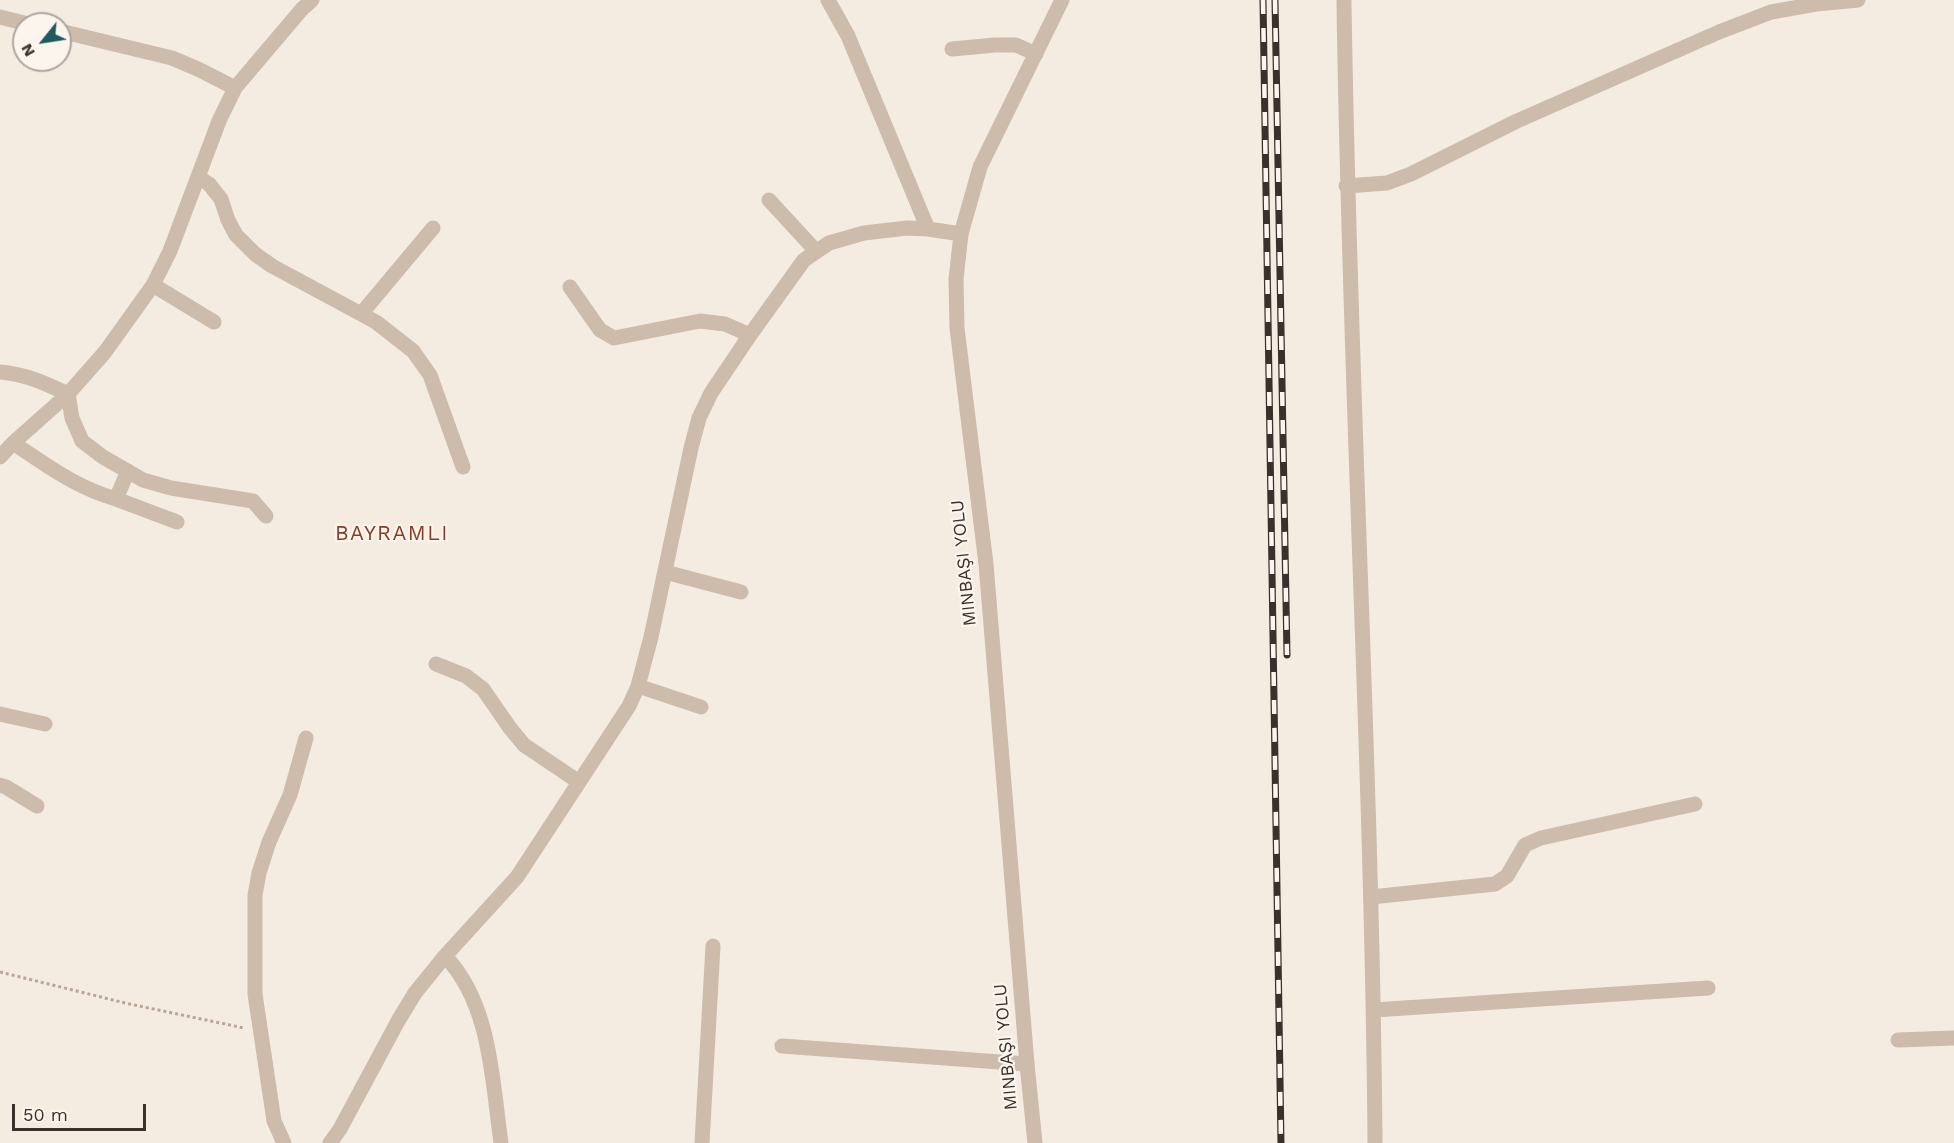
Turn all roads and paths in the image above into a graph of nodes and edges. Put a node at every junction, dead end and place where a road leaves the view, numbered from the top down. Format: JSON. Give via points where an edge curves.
{"nodes":[{"id":1,"x":312,"y":0,"type":"edge"},
{"id":2,"x":828,"y":0,"type":"edge"},
{"id":3,"x":1062,"y":0,"type":"edge"},
{"id":4,"x":1344,"y":0,"type":"edge"},
{"id":5,"x":1858,"y":0,"type":"edge"},
{"id":6,"x":72,"y":34,"type":"edge"},
{"id":7,"x":952,"y":49,"type":"dead end"},
{"id":8,"x":1036,"y":54,"type":"junction"},
{"id":9,"x":234,"y":88,"type":"junction"},
{"id":10,"x":198,"y":177,"type":"junction"},
{"id":11,"x":1346,"y":186,"type":"junction"},
{"id":12,"x":769,"y":200,"type":"dead end"},
{"id":13,"x":433,"y":228,"type":"dead end"},
{"id":14,"x":928,"y":229,"type":"junction"},
{"id":15,"x":962,"y":234,"type":"junction"},
{"id":16,"x":816,"y":251,"type":"junction"},
{"id":17,"x":153,"y":285,"type":"junction"},
{"id":18,"x":570,"y":287,"type":"dead end"},
{"id":19,"x":361,"y":314,"type":"junction"},
{"id":20,"x":214,"y":322,"type":"dead end"},
{"id":21,"x":750,"y":335,"type":"junction"},
{"id":22,"x":0,"y":372,"type":"edge"},
{"id":23,"x":68,"y":394,"type":"junction"},
{"id":24,"x":13,"y":443,"type":"junction"},
{"id":25,"x":0,"y":457,"type":"edge"},
{"id":26,"x":463,"y":467,"type":"dead end"},
{"id":27,"x":128,"y":471,"type":"junction"},
{"id":28,"x":116,"y":499,"type":"junction"},
{"id":29,"x":266,"y":516,"type":"dead end"},
{"id":30,"x":177,"y":522,"type":"dead end"},
{"id":31,"x":665,"y":572,"type":"junction"},
{"id":32,"x":741,"y":592,"type":"dead end"},
{"id":33,"x":436,"y":664,"type":"dead end"},
{"id":34,"x":638,"y":686,"type":"junction"},
{"id":35,"x":701,"y":707,"type":"dead end"},
{"id":36,"x":0,"y":714,"type":"edge"},
{"id":37,"x":45,"y":724,"type":"dead end"},
{"id":38,"x":306,"y":738,"type":"dead end"},
{"id":39,"x":579,"y":782,"type":"junction"},
{"id":40,"x":0,"y":785,"type":"edge"},
{"id":41,"x":1695,"y":804,"type":"dead end"},
{"id":42,"x":37,"y":806,"type":"dead end"},
{"id":43,"x":1371,"y":897,"type":"junction"},
{"id":44,"x":713,"y":946,"type":"dead end"},
{"id":45,"x":445,"y":956,"type":"junction"},
{"id":46,"x":0,"y":972,"type":"edge"},
{"id":47,"x":1708,"y":988,"type":"dead end"},
{"id":48,"x":1374,"y":1010,"type":"junction"},
{"id":49,"x":261,"y":1027,"type":"junction"},
{"id":50,"x":1954,"y":1038,"type":"edge"},
{"id":51,"x":1898,"y":1040,"type":"dead end"},
{"id":52,"x":782,"y":1046,"type":"dead end"},
{"id":53,"x":1027,"y":1064,"type":"junction"},
{"id":54,"x":284,"y":1143,"type":"edge"},
{"id":55,"x":330,"y":1143,"type":"edge"},
{"id":56,"x":501,"y":1143,"type":"edge"},
{"id":57,"x":702,"y":1143,"type":"edge"},
{"id":58,"x":1035,"y":1143,"type":"edge"},
{"id":59,"x":1375,"y":1143,"type":"edge"}],
"edges":[{"from":1,"to":9,"type":"street"},
{"from":2,"to":14,"type":"street","via":[[848,36]]},
{"from":3,"to":8,"type":"street"},
{"from":4,"to":11,"type":"street"},
{"from":5,"to":11,"type":"street","via":[[1771,12],[1517,121],[1411,174],[1387,183]]},
{"from":6,"to":9,"type":"street","via":[[172,58]]},
{"from":7,"to":8,"type":"street","via":[[1016,45]]},
{"from":8,"to":15,"type":"street","via":[[980,167]]},
{"from":9,"to":10,"type":"street"},
{"from":10,"to":17,"type":"street"},
{"from":10,"to":19,"type":"street","via":[[221,199],[236,235],[255,254]]},
{"from":11,"to":43,"type":"street"},
{"from":12,"to":16,"type":"street"},
{"from":13,"to":19,"type":"street"},
{"from":14,"to":15,"type":"street"},
{"from":14,"to":16,"type":"street","via":[[864,233]]},
{"from":15,"to":53,"type":"street","via":[[956,279],[957,328],[986,564]]},
{"from":16,"to":21,"type":"street","via":[[794,272]]},
{"from":17,"to":20,"type":"street"},
{"from":17,"to":23,"type":"street","via":[[105,352]]},
{"from":18,"to":21,"type":"street","via":[[600,330],[614,338],[700,321],[725,324]]},
{"from":19,"to":26,"type":"street","via":[[413,351],[423,363]]},
{"from":21,"to":31,"type":"street","via":[[699,418]]},
{"from":22,"to":23,"type":"street","via":[[38,380]]},
{"from":23,"to":24,"type":"street"},
{"from":23,"to":27,"type":"street","via":[[72,418],[82,441]]},
{"from":24,"to":25,"type":"street"},
{"from":24,"to":28,"type":"street","via":[[92,492]]},
{"from":27,"to":28,"type":"street"},
{"from":27,"to":29,"type":"street","via":[[171,488],[253,501]]},
{"from":28,"to":30,"type":"street"},
{"from":31,"to":32,"type":"street"},
{"from":31,"to":34,"type":"street"},
{"from":33,"to":39,"type":"street","via":[[466,676],[483,689],[524,745]]},
{"from":34,"to":35,"type":"street"},
{"from":34,"to":39,"type":"street","via":[[620,723]]},
{"from":36,"to":37,"type":"street"},
{"from":38,"to":49,"type":"street","via":[[290,795],[269,842],[255,895],[255,993]]},
{"from":39,"to":45,"type":"street","via":[[517,877]]},
{"from":40,"to":42,"type":"street"},
{"from":41,"to":43,"type":"street","via":[[1541,838],[1525,845],[1507,876],[1495,884]]},
{"from":43,"to":48,"type":"street"},
{"from":44,"to":57,"type":"street"},
{"from":45,"to":55,"type":"street","via":[[415,993]]},
{"from":45,"to":56,"type":"street","via":[[467,984],[485,1030]]},
{"from":46,"to":49,"type":"path","via":[[239,1028]]},
{"from":47,"to":48,"type":"street"},
{"from":48,"to":59,"type":"street"},
{"from":49,"to":54,"type":"street","via":[[274,1121]]},
{"from":50,"to":51,"type":"street"},
{"from":52,"to":53,"type":"street"},
{"from":53,"to":58,"type":"street"}]}
